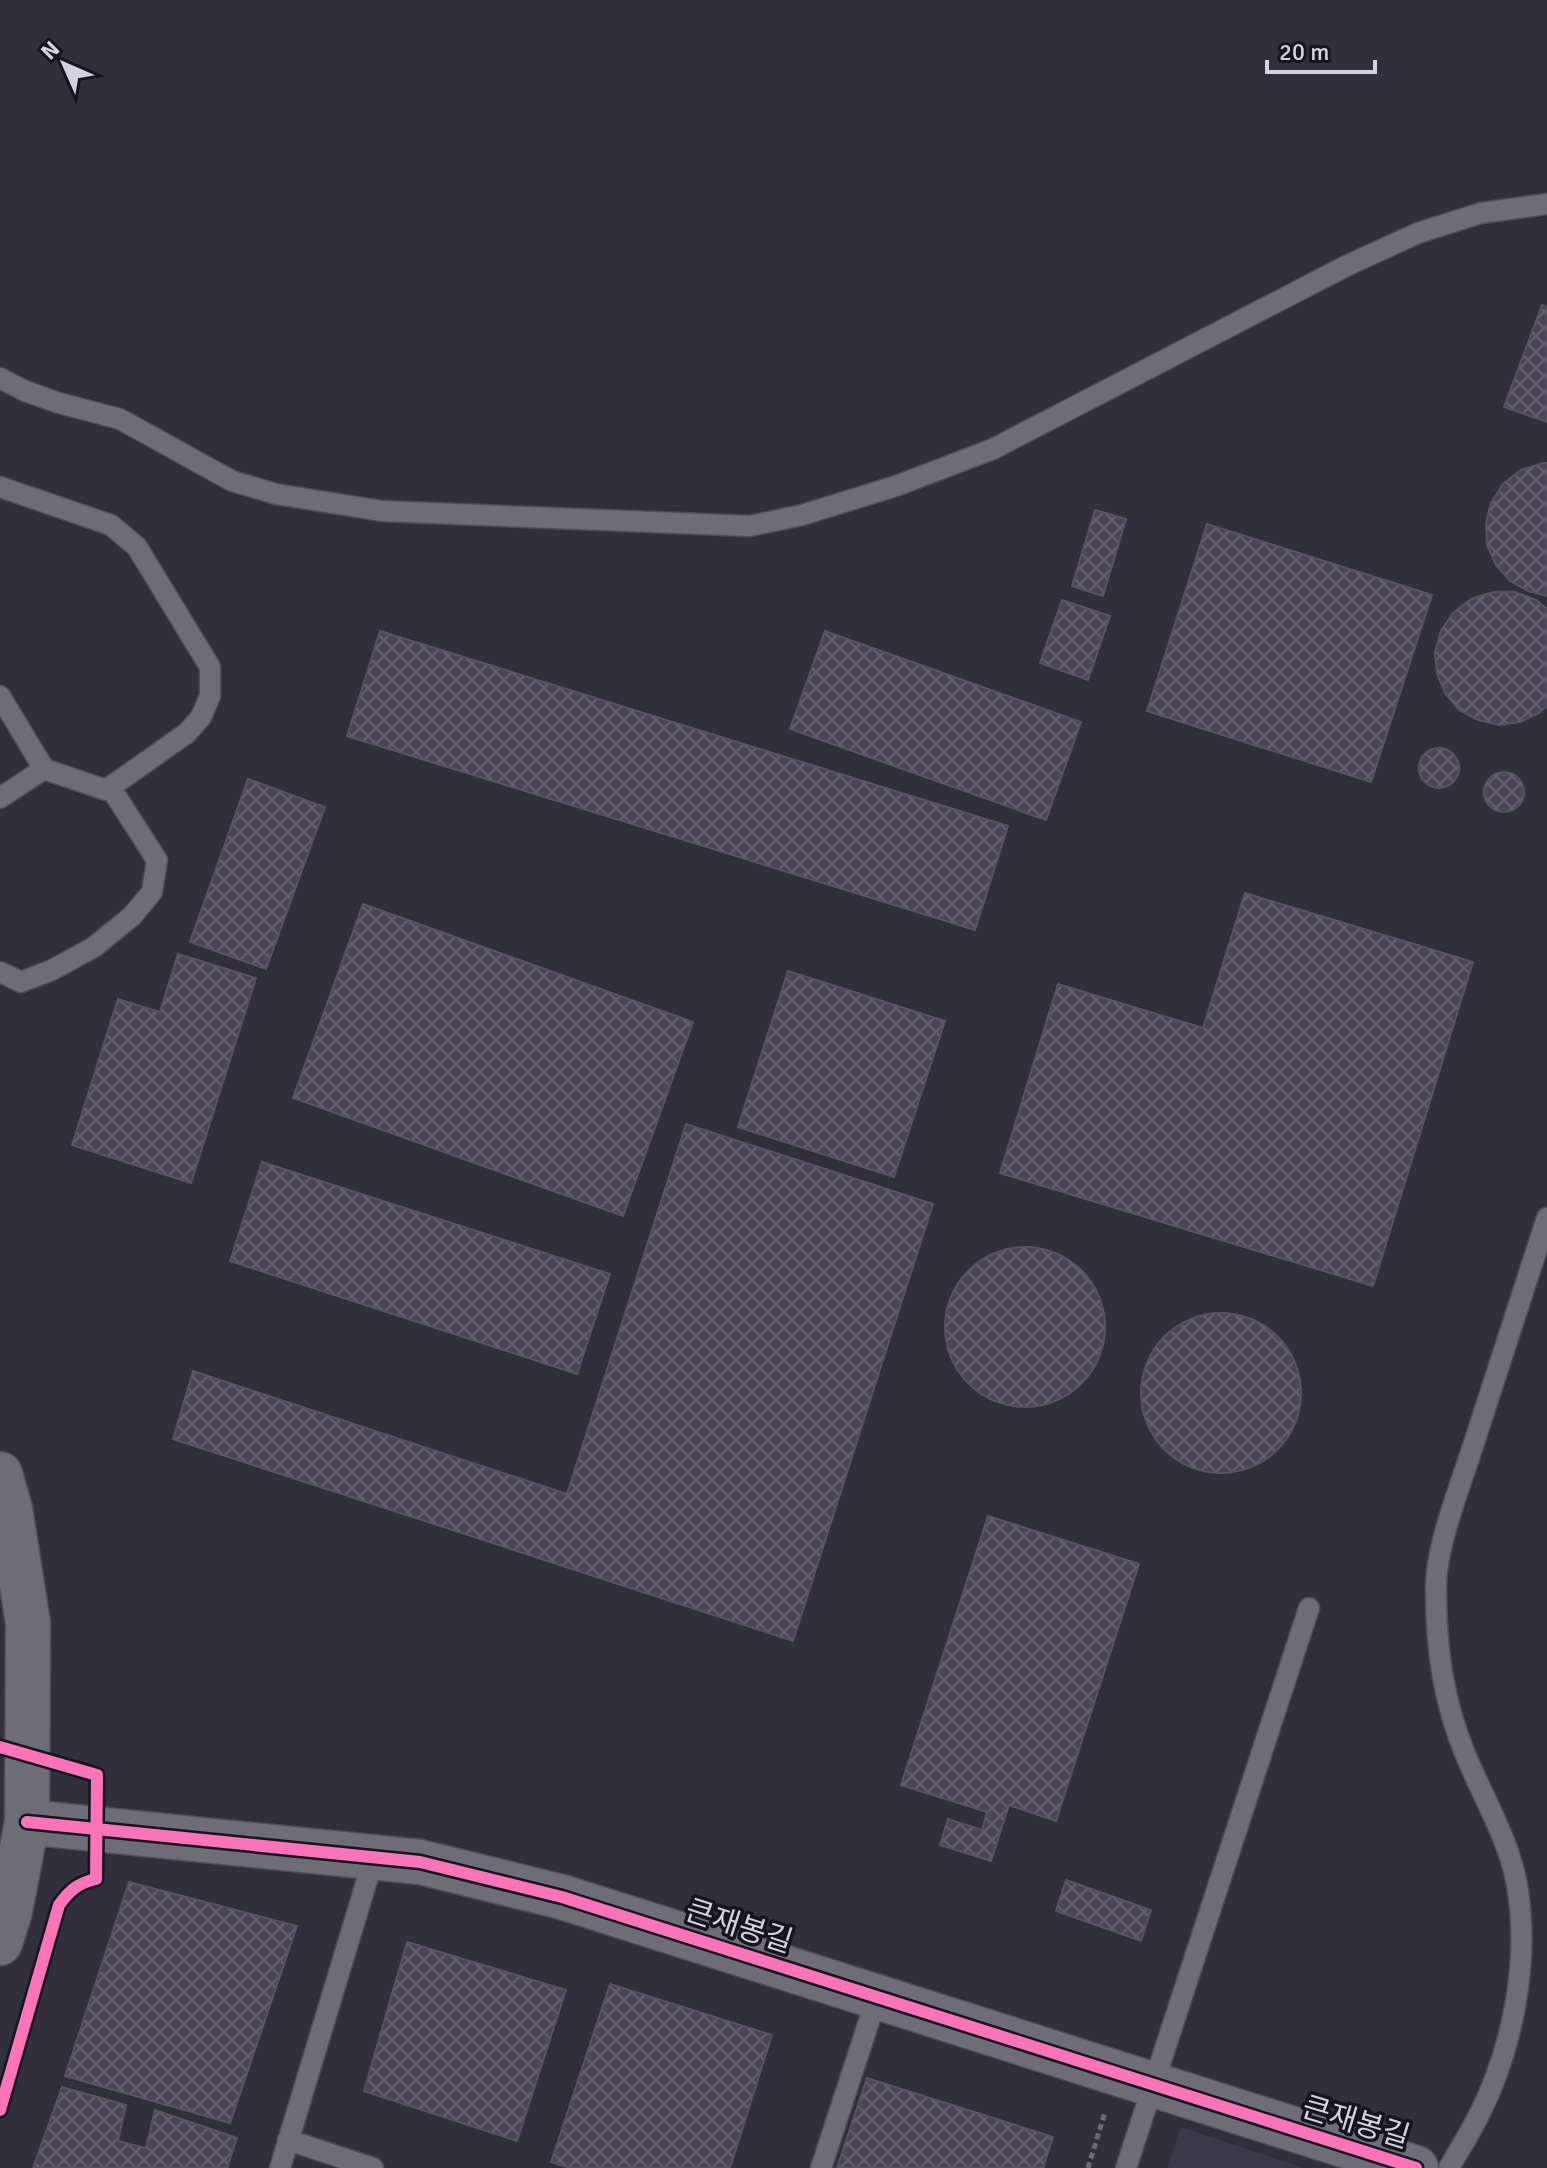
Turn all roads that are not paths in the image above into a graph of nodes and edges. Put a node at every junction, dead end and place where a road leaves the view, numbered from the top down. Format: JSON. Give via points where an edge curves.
{"nodes":[{"id":1,"x":1547,"y":204,"type":"edge"},
{"id":2,"x":0,"y":378,"type":"edge"},
{"id":3,"x":0,"y":487,"type":"edge"},
{"id":4,"x":0,"y":696,"type":"edge"},
{"id":5,"x":44,"y":769,"type":"junction"},
{"id":6,"x":110,"y":787,"type":"junction"},
{"id":7,"x":0,"y":798,"type":"edge"},
{"id":8,"x":0,"y":972,"type":"edge"},
{"id":9,"x":1547,"y":1218,"type":"edge"},
{"id":10,"x":0,"y":1474,"type":"edge"},
{"id":11,"x":1309,"y":1608,"type":"dead end"},
{"id":12,"x":27,"y":1822,"type":"junction"},
{"id":13,"x":374,"y":1857,"type":"junction"},
{"id":14,"x":0,"y":1943,"type":"edge"},
{"id":15,"x":877,"y":1997,"type":"junction"},
{"id":16,"x":1154,"y":2086,"type":"junction"},
{"id":17,"x":288,"y":2140,"type":"junction"},
{"id":18,"x":280,"y":2168,"type":"edge"},
{"id":19,"x":373,"y":2168,"type":"edge"},
{"id":20,"x":821,"y":2168,"type":"edge"},
{"id":21,"x":1126,"y":2168,"type":"edge"},
{"id":22,"x":1416,"y":2168,"type":"edge"},
{"id":23,"x":1449,"y":2168,"type":"edge"}],
"edges":[{"from":1,"to":2,"type":"lane","via":[[1481,213],[1418,233],[993,449],[896,486],[750,526],[382,511],[276,494],[232,481],[120,419],[59,403]]},
{"from":3,"to":6,"type":"lane","via":[[120,532],[137,547],[210,667],[210,696],[201,717],[187,733]]},
{"from":4,"to":5,"type":"lane"},
{"from":5,"to":6,"type":"lane"},
{"from":5,"to":7,"type":"lane"},
{"from":6,"to":8,"type":"lane","via":[[157,860],[152,892],[94,947],[52,970],[21,982]]},
{"from":9,"to":23,"type":"lane","via":[[1449,1519],[1436,1584],[1437,1649],[1447,1705],[1505,1845],[1517,1884],[1522,1934],[1518,1991],[1506,2044],[1480,2113]]},
{"from":10,"to":12,"type":"street","via":[[28,1623]]},
{"from":11,"to":16,"type":"lane"},
{"from":12,"to":13,"type":"street","name":"큰재봉길"},
{"from":12,"to":14,"type":"street"},
{"from":13,"to":15,"type":"street","name":"큰재봉길","via":[[420,1862],[562,1897]]},
{"from":13,"to":17,"type":"lane"},
{"from":15,"to":16,"type":"street","name":"큰재봉길"},
{"from":15,"to":20,"type":"lane"},
{"from":16,"to":21,"type":"lane"},
{"from":16,"to":22,"type":"street","name":"큰재봉길"},
{"from":17,"to":18,"type":"lane"},
{"from":17,"to":19,"type":"lane"}]}
